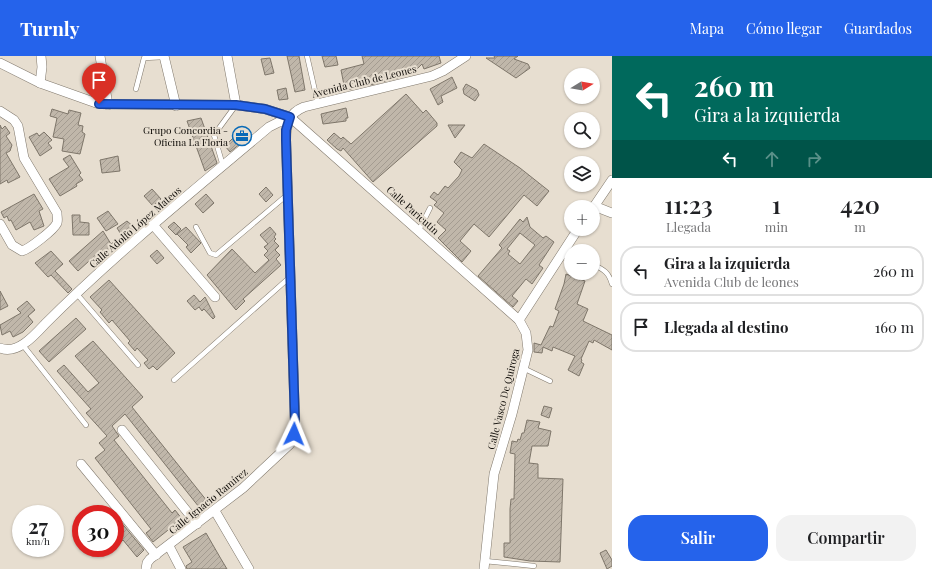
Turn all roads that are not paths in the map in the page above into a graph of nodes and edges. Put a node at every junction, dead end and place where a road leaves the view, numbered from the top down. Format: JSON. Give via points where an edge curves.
{"nodes":[{"id":1,"x":41,"y":56,"type":"edge"},
{"id":2,"x":100,"y":56,"type":"edge"},
{"id":3,"x":164,"y":56,"type":"edge"},
{"id":4,"x":227,"y":56,"type":"edge"},
{"id":5,"x":307,"y":56,"type":"edge"},
{"id":6,"x":466,"y":56,"type":"edge"},
{"id":7,"x":0,"y":63,"type":"edge"},
{"id":8,"x":40,"y":83,"type":"junction"},
{"id":9,"x":136,"y":89,"type":"dead end"},
{"id":10,"x":318,"y":104,"type":"junction"},
{"id":11,"x":108,"y":105,"type":"junction"},
{"id":12,"x":236,"y":105,"type":"junction"},
{"id":13,"x":176,"y":106,"type":"junction"},
{"id":14,"x":0,"y":111,"type":"edge"},
{"id":15,"x":289,"y":120,"type":"junction"},
{"id":16,"x":223,"y":166,"type":"junction"},
{"id":17,"x":612,"y":180,"type":"edge"},
{"id":18,"x":287,"y":195,"type":"junction"},
{"id":19,"x":599,"y":200,"type":"edge"},
{"id":20,"x":430,"y":208,"type":"dead end"},
{"id":21,"x":600,"y":209,"type":"edge"},
{"id":22,"x":612,"y":213,"type":"edge"},
{"id":23,"x":0,"y":224,"type":"edge"},
{"id":24,"x":154,"y":226,"type":"junction"},
{"id":25,"x":196,"y":226,"type":"dead end"},
{"id":26,"x":419,"y":230,"type":"junction"},
{"id":27,"x":573,"y":236,"type":"edge"},
{"id":28,"x":561,"y":254,"type":"junction"},
{"id":29,"x":564,"y":255,"type":"edge"},
{"id":30,"x":600,"y":268,"type":"edge"},
{"id":31,"x":290,"y":277,"type":"junction"},
{"id":32,"x":612,"y":284,"type":"edge"},
{"id":33,"x":76,"y":293,"type":"junction"},
{"id":34,"x":215,"y":297,"type":"dead end"},
{"id":35,"x":519,"y":320,"type":"junction"},
{"id":36,"x":22,"y":344,"type":"junction"},
{"id":37,"x":0,"y":348,"type":"edge"},
{"id":38,"x":138,"y":365,"type":"dead end"},
{"id":39,"x":523,"y":368,"type":"junction"},
{"id":40,"x":174,"y":380,"type":"dead end"},
{"id":41,"x":550,"y":381,"type":"dead end"},
{"id":42,"x":86,"y":425,"type":"dead end"},
{"id":43,"x":122,"y":430,"type":"dead end"},
{"id":44,"x":81,"y":464,"type":"dead end"},
{"id":45,"x":215,"y":511,"type":"junction"},
{"id":46,"x":197,"y":524,"type":"junction"},
{"id":47,"x":169,"y":546,"type":"junction"},
{"id":48,"x":156,"y":555,"type":"junction"},
{"id":49,"x":484,"y":565,"type":"edge"},
{"id":50,"x":534,"y":566,"type":"dead end"},
{"id":51,"x":146,"y":569,"type":"edge"},
{"id":52,"x":181,"y":569,"type":"edge"},
{"id":53,"x":249,"y":569,"type":"edge"}],
"edges":[{"from":1,"to":8,"type":"street"},
{"from":2,"to":11,"type":"street"},
{"from":3,"to":9,"type":"lane","via":[[144,58]]},
{"from":3,"to":13,"type":"street"},
{"from":4,"to":12,"type":"street"},
{"from":5,"to":10,"type":"lane"},
{"from":6,"to":10,"type":"street","name":"Avenida Club de Leones","via":[[432,76]]},
{"from":7,"to":8,"type":"street"},
{"from":8,"to":11,"type":"street","via":[[91,103]]},
{"from":10,"to":15,"type":"street","name":"Avenida Club de Leones","via":[[299,109]]},
{"from":11,"to":13,"type":"street"},
{"from":12,"to":13,"type":"street"},
{"from":12,"to":15,"type":"street","via":[[265,109]]},
{"from":12,"to":16,"type":"lane","via":[[214,135]]},
{"from":14,"to":23,"type":"street","via":[[14,120],[18,126],[24,158],[57,218],[56,225],[31,247],[22,251],[12,245]]},
{"from":15,"to":16,"type":"street","name":"Calle Adolfo López Mateos","via":[[273,124]]},
{"from":15,"to":18,"type":"street","name":"Calle Ignacio Ramírez","via":[[286,130]]},
{"from":15,"to":26,"type":"street","name":"Calle Paricutín"},
{"from":16,"to":24,"type":"street","name":"Calle Adolfo López Mateos"},
{"from":17,"to":19,"type":"street"},
{"from":18,"to":25,"type":"lane","via":[[216,255],[210,253]]},
{"from":18,"to":31,"type":"street","name":"Calle Ignacio Ramírez"},
{"from":20,"to":26,"type":"lane"},
{"from":21,"to":22,"type":"street"},
{"from":24,"to":33,"type":"street","name":"Calle Adolfo López Mateos"},
{"from":24,"to":34,"type":"street"},
{"from":26,"to":35,"type":"street","name":"Calle Paricutín"},
{"from":27,"to":28,"type":"street"},
{"from":28,"to":29,"type":"lane"},
{"from":28,"to":35,"type":"street"},
{"from":30,"to":32,"type":"lane","via":[[610,277]]},
{"from":31,"to":40,"type":"lane"},
{"from":31,"to":45,"type":"street","name":"Calle Ignacio Ramírez","via":[[294,434],[290,444]]},
{"from":33,"to":36,"type":"street","name":"Calle Adolfo López Mateos"},
{"from":33,"to":38,"type":"lane"},
{"from":35,"to":39,"type":"street","name":"Calle Vasco De Quiroga","via":[[528,342]]},
{"from":36,"to":37,"type":"street","name":"Calle Adolfo López Mateos","via":[[12,350]]},
{"from":36,"to":42,"type":"lane"},
{"from":39,"to":41,"type":"lane"},
{"from":39,"to":49,"type":"street","name":"Calle Vasco De Quiroga","via":[[494,474]]},
{"from":43,"to":46,"type":"street"},
{"from":44,"to":48,"type":"street"},
{"from":45,"to":46,"type":"street","name":"Calle Ignacio Ramírez"},
{"from":45,"to":53,"type":"street"},
{"from":46,"to":47,"type":"street","name":"Calle Ignacio Ramírez"},
{"from":47,"to":48,"type":"street","name":"Calle Ignacio Ramírez"},
{"from":47,"to":52,"type":"street"},
{"from":48,"to":51,"type":"street","name":"Calle Ignacio Ramírez","via":[[147,563]]},
{"from":49,"to":50,"type":"lane"}]}
